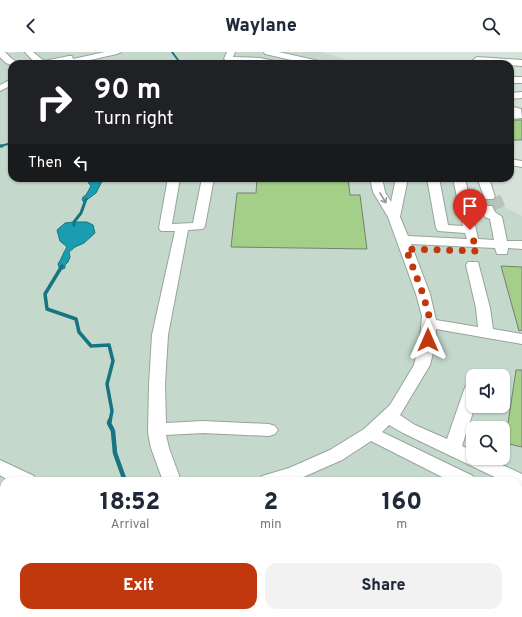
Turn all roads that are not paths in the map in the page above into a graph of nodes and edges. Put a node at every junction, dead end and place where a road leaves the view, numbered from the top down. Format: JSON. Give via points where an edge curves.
{"nodes":[{"id":1,"x":0,"y":52,"type":"edge"},
{"id":2,"x":29,"y":52,"type":"edge"},
{"id":3,"x":95,"y":52,"type":"edge"},
{"id":4,"x":117,"y":52,"type":"edge"},
{"id":5,"x":231,"y":52,"type":"edge"},
{"id":6,"x":268,"y":52,"type":"edge"},
{"id":7,"x":288,"y":52,"type":"edge"},
{"id":8,"x":8,"y":60,"type":"edge"},
{"id":9,"x":36,"y":60,"type":"edge"},
{"id":10,"x":59,"y":60,"type":"edge"},
{"id":11,"x":79,"y":60,"type":"edge"},
{"id":12,"x":244,"y":60,"type":"edge"},
{"id":13,"x":303,"y":60,"type":"edge"},
{"id":14,"x":321,"y":60,"type":"edge"},
{"id":15,"x":173,"y":182,"type":"edge"},
{"id":16,"x":207,"y":182,"type":"edge"},
{"id":17,"x":377,"y":182,"type":"edge"},
{"id":18,"x":401,"y":182,"type":"edge"},
{"id":19,"x":434,"y":182,"type":"edge"},
{"id":20,"x":460,"y":182,"type":"edge"},
{"id":21,"x":484,"y":182,"type":"edge"},
{"id":22,"x":394,"y":217,"type":"junction"},
{"id":23,"x":182,"y":227,"type":"junction"},
{"id":24,"x":470,"y":230,"type":"junction"},
{"id":25,"x":405,"y":244,"type":"junction"},
{"id":26,"x":522,"y":245,"type":"edge"},
{"id":27,"x":476,"y":247,"type":"junction"},
{"id":28,"x":501,"y":248,"type":"junction"},
{"id":29,"x":522,"y":252,"type":"edge"},
{"id":30,"x":473,"y":265,"type":"dead end"},
{"id":31,"x":429,"y":323,"type":"junction"},
{"id":32,"x":486,"y":333,"type":"junction"},
{"id":33,"x":522,"y":339,"type":"edge"},
{"id":34,"x":466,"y":408,"type":"edge"},
{"id":35,"x":388,"y":416,"type":"junction"},
{"id":36,"x":157,"y":430,"type":"junction"},
{"id":37,"x":269,"y":430,"type":"dead end"},
{"id":38,"x":370,"y":433,"type":"junction"},
{"id":39,"x":452,"y":449,"type":"junction"},
{"id":40,"x":0,"y":467,"type":"edge"},
{"id":41,"x":441,"y":476,"type":"edge"},
{"id":42,"x":17,"y":477,"type":"edge"},
{"id":43,"x":171,"y":477,"type":"edge"},
{"id":44,"x":282,"y":477,"type":"edge"},
{"id":45,"x":511,"y":477,"type":"edge"}],
"edges":[{"from":1,"to":8,"type":"street"},
{"from":2,"to":9,"type":"street"},
{"from":3,"to":10,"type":"street"},
{"from":4,"to":11,"type":"street"},
{"from":5,"to":12,"type":"street","via":[[228,59]]},
{"from":6,"to":13,"type":"street"},
{"from":7,"to":14,"type":"street"},
{"from":15,"to":23,"type":"street","via":[[165,228]]},
{"from":16,"to":23,"type":"street","via":[[199,226]]},
{"from":17,"to":22,"type":"street","one_way":true,"via":[[379,192]]},
{"from":18,"to":22,"type":"street"},
{"from":19,"to":24,"type":"street","via":[[442,228]]},
{"from":20,"to":24,"type":"street"},
{"from":21,"to":28,"type":"street","via":[[492,205]]},
{"from":22,"to":25,"type":"street"},
{"from":23,"to":36,"type":"street","via":[[160,335]]},
{"from":24,"to":27,"type":"street"},
{"from":25,"to":27,"type":"street"},
{"from":25,"to":31,"type":"street","via":[[423,294]]},
{"from":26,"to":28,"type":"street"},
{"from":27,"to":28,"type":"street"},
{"from":28,"to":29,"type":"street"},
{"from":30,"to":32,"type":"street"},
{"from":31,"to":32,"type":"street"},
{"from":31,"to":35,"type":"street","via":[[422,365],[396,409]]},
{"from":32,"to":33,"type":"street"},
{"from":34,"to":39,"type":"street"},
{"from":35,"to":38,"type":"street"},
{"from":35,"to":39,"type":"street"},
{"from":36,"to":37,"type":"street","via":[[202,427]]},
{"from":36,"to":43,"type":"street","via":[[160,448]]},
{"from":38,"to":41,"type":"street"},
{"from":38,"to":44,"type":"street","via":[[336,455]]},
{"from":39,"to":45,"type":"street"},
{"from":40,"to":42,"type":"street"}]}
